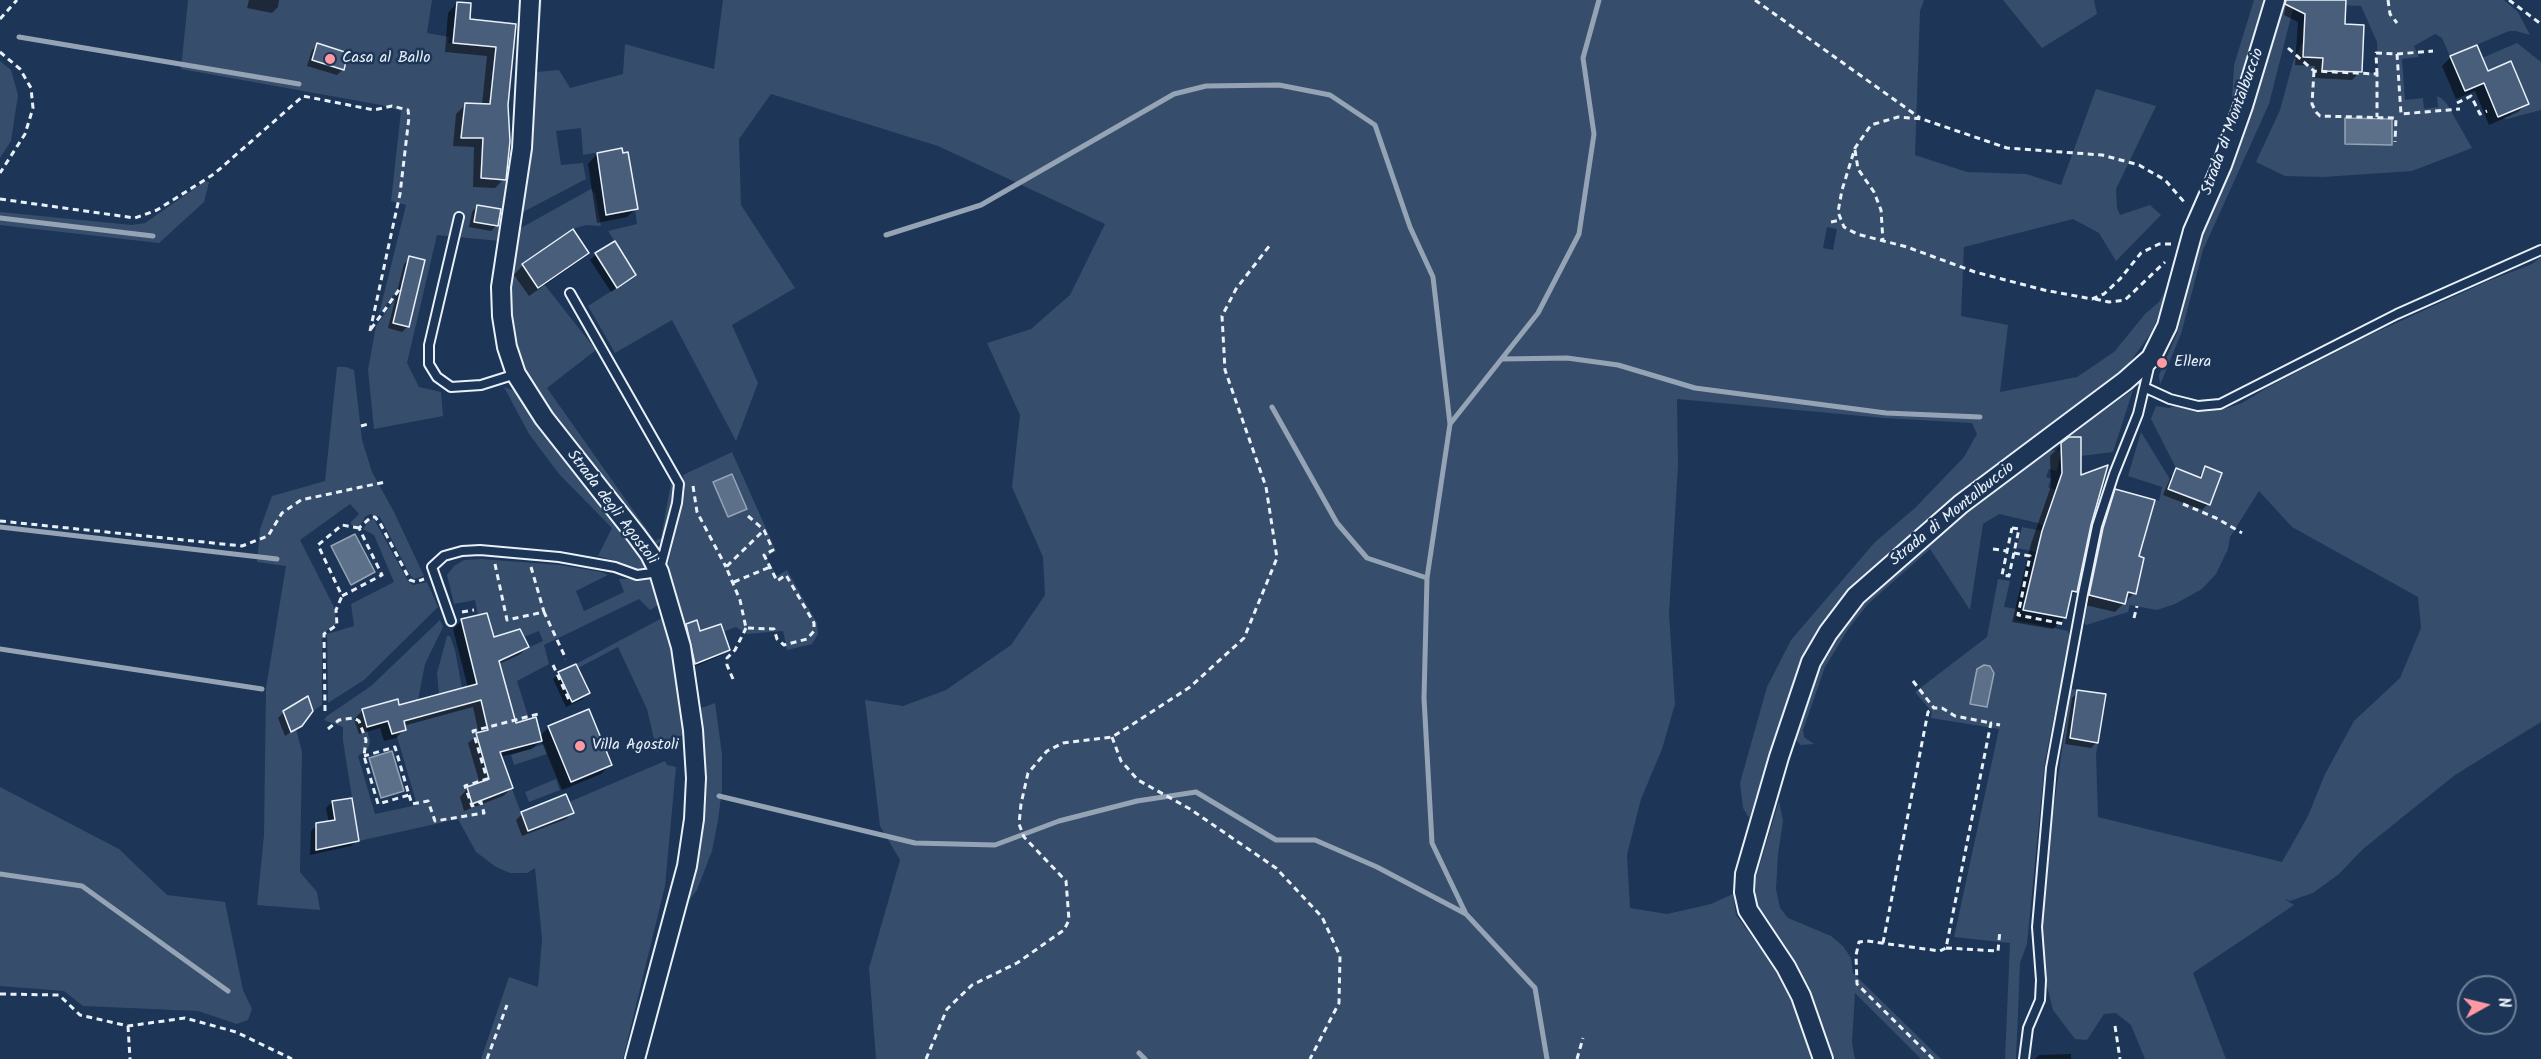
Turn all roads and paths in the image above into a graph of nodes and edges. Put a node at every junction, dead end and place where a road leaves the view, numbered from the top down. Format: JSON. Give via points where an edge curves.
{"nodes":[{"id":1,"x":17,"y":0,"type":"edge"},
{"id":2,"x":530,"y":0,"type":"edge"},
{"id":3,"x":1755,"y":0,"type":"edge"},
{"id":4,"x":2275,"y":0,"type":"edge"},
{"id":5,"x":2388,"y":0,"type":"edge"},
{"id":6,"x":2509,"y":0,"type":"edge"},
{"id":7,"x":0,"y":19,"type":"edge"},
{"id":8,"x":2397,"y":23,"type":"dead end"},
{"id":9,"x":2541,"y":24,"type":"edge"},
{"id":10,"x":2288,"y":48,"type":"dead end"},
{"id":11,"x":2433,"y":51,"type":"dead end"},
{"id":12,"x":0,"y":52,"type":"edge"},
{"id":13,"x":2397,"y":54,"type":"junction"},
{"id":14,"x":2314,"y":71,"type":"junction"},
{"id":15,"x":2377,"y":74,"type":"junction"},
{"id":16,"x":2457,"y":103,"type":"dead end"},
{"id":17,"x":2460,"y":109,"type":"dead end"},
{"id":18,"x":2487,"y":111,"type":"dead end"},
{"id":19,"x":2377,"y":117,"type":"junction"},
{"id":20,"x":1922,"y":119,"type":"junction"},
{"id":21,"x":2395,"y":142,"type":"dead end"},
{"id":22,"x":1855,"y":148,"type":"junction"},
{"id":23,"x":0,"y":173,"type":"edge"},
{"id":24,"x":0,"y":199,"type":"edge"},
{"id":25,"x":2200,"y":216,"type":"junction"},
{"id":26,"x":459,"y":217,"type":"dead end"},
{"id":27,"x":1841,"y":220,"type":"junction"},
{"id":28,"x":1831,"y":222,"type":"dead end"},
{"id":29,"x":1883,"y":241,"type":"junction"},
{"id":30,"x":1269,"y":245,"type":"dead end"},
{"id":31,"x":2183,"y":247,"type":"junction"},
{"id":32,"x":2541,"y":250,"type":"edge"},
{"id":33,"x":401,"y":288,"type":"dead end"},
{"id":34,"x":570,"y":293,"type":"dead end"},
{"id":35,"x":2092,"y":299,"type":"junction"},
{"id":36,"x":2151,"y":358,"type":"junction"},
{"id":37,"x":516,"y":374,"type":"junction"},
{"id":38,"x":2146,"y":388,"type":"junction"},
{"id":39,"x":369,"y":424,"type":"dead end"},
{"id":40,"x":361,"y":426,"type":"dead end"},
{"id":41,"x":692,"y":480,"type":"dead end"},
{"id":42,"x":386,"y":482,"type":"dead end"},
{"id":43,"x":2183,"y":504,"type":"dead end"},
{"id":44,"x":748,"y":516,"type":"dead end"},
{"id":45,"x":0,"y":521,"type":"edge"},
{"id":46,"x":359,"y":528,"type":"junction"},
{"id":47,"x":764,"y":530,"type":"junction"},
{"id":48,"x":2242,"y":533,"type":"dead end"},
{"id":49,"x":1993,"y":549,"type":"dead end"},
{"id":50,"x":492,"y":551,"type":"junction"},
{"id":51,"x":2007,"y":551,"type":"junction"},
{"id":52,"x":2014,"y":553,"type":"junction"},
{"id":53,"x":528,"y":554,"type":"junction"},
{"id":54,"x":726,"y":567,"type":"junction"},
{"id":55,"x":770,"y":567,"type":"junction"},
{"id":56,"x":659,"y":572,"type":"junction"},
{"id":57,"x":424,"y":579,"type":"dead end"},
{"id":58,"x":735,"y":582,"type":"junction"},
{"id":59,"x":342,"y":596,"type":"junction"},
{"id":60,"x":2137,"y":606,"type":"dead end"},
{"id":61,"x":544,"y":612,"type":"junction"},
{"id":62,"x":2134,"y":618,"type":"dead end"},
{"id":63,"x":451,"y":621,"type":"dead end"},
{"id":64,"x":2077,"y":625,"type":"junction"},
{"id":65,"x":746,"y":628,"type":"junction"},
{"id":66,"x":566,"y":659,"type":"dead end"},
{"id":67,"x":553,"y":665,"type":"dead end"},
{"id":68,"x":733,"y":679,"type":"dead end"},
{"id":69,"x":1913,"y":681,"type":"dead end"},
{"id":70,"x":570,"y":702,"type":"dead end"},
{"id":71,"x":1934,"y":708,"type":"junction"},
{"id":72,"x":325,"y":711,"type":"dead end"},
{"id":73,"x":542,"y":713,"type":"dead end"},
{"id":74,"x":1991,"y":723,"type":"junction"},
{"id":75,"x":2000,"y":725,"type":"dead end"},
{"id":76,"x":328,"y":729,"type":"dead end"},
{"id":77,"x":1112,"y":737,"type":"junction"},
{"id":78,"x":364,"y":756,"type":"junction"},
{"id":79,"x":409,"y":795,"type":"junction"},
{"id":80,"x":2000,"y":930,"type":"dead end"},
{"id":81,"x":1883,"y":943,"type":"junction"},
{"id":82,"x":1946,"y":948,"type":"junction"},
{"id":83,"x":0,"y":994,"type":"edge"},
{"id":84,"x":507,"y":1005,"type":"dead end"},
{"id":85,"x":128,"y":1026,"type":"junction"},
{"id":86,"x":2115,"y":1026,"type":"dead end"},
{"id":87,"x":1583,"y":1038,"type":"dead end"},
{"id":88,"x":130,"y":1059,"type":"edge"},
{"id":89,"x":292,"y":1059,"type":"edge"},
{"id":90,"x":487,"y":1059,"type":"edge"},
{"id":91,"x":635,"y":1059,"type":"edge"},
{"id":92,"x":926,"y":1059,"type":"edge"},
{"id":93,"x":1310,"y":1059,"type":"edge"},
{"id":94,"x":1578,"y":1059,"type":"edge"},
{"id":95,"x":1823,"y":1059,"type":"edge"},
{"id":96,"x":1933,"y":1059,"type":"edge"},
{"id":97,"x":2024,"y":1059,"type":"edge"},
{"id":98,"x":2120,"y":1059,"type":"edge"}],
"edges":[{"from":1,"to":7,"type":"path"},
{"from":2,"to":37,"type":"street","name":"Strada degli Agostoli","via":[[522,148],[501,287],[506,336]]},
{"from":3,"to":20,"type":"path"},
{"from":4,"to":25,"type":"street","name":"Strada di Montalbuccio","via":[[2243,106]]},
{"from":5,"to":8,"type":"path","via":[[2390,14]]},
{"from":6,"to":9,"type":"path"},
{"from":10,"to":14,"type":"path"},
{"from":11,"to":13,"type":"path"},
{"from":12,"to":23,"type":"path","via":[[20,69],[31,88],[33,108],[25,134]]},
{"from":13,"to":15,"type":"path","via":[[2376,53]]},
{"from":13,"to":17,"type":"path","via":[[2401,114]]},
{"from":14,"to":15,"type":"path"},
{"from":14,"to":19,"type":"path","via":[[2312,104],[2320,116]]},
{"from":15,"to":19,"type":"path"},
{"from":16,"to":18,"type":"path","via":[[2471,96],[2481,114]]},
{"from":19,"to":21,"type":"path","via":[[2396,118]]},
{"from":20,"to":22,"type":"path","via":[[1898,117],[1871,125]]},
{"from":20,"to":25,"type":"path","via":[[2007,148],[2102,155],[2139,165],[2165,180]]},
{"from":22,"to":27,"type":"path","via":[[1842,190],[1838,212]]},
{"from":22,"to":29,"type":"path","via":[[1858,169],[1881,210]]},
{"from":24,"to":33,"type":"path","via":[[135,218],[157,210],[214,174],[303,96],[374,110],[392,106],[408,110],[409,117],[400,194],[370,331]]},
{"from":25,"to":31,"type":"street","name":"Strada di Montalbuccio"},
{"from":26,"to":37,"type":"lane","via":[[429,345],[429,364],[437,377],[451,387],[482,385]]},
{"from":27,"to":28,"type":"path"},
{"from":27,"to":29,"type":"path","via":[[1844,227],[1857,234]]},
{"from":29,"to":35,"type":"path","via":[[1975,272]]},
{"from":30,"to":77,"type":"path","via":[[1236,289],[1222,316],[1225,370],[1266,487],[1277,558],[1244,638],[1190,687]]},
{"from":31,"to":35,"type":"path","via":[[2125,300]]},
{"from":31,"to":35,"type":"path","via":[[2159,244],[2141,253],[2120,279]]},
{"from":31,"to":36,"type":"street","name":"Strada di Montalbuccio","via":[[2167,326]]},
{"from":32,"to":38,"type":"lane","via":[[2397,314],[2220,404],[2198,406]]},
{"from":34,"to":56,"type":"lane","via":[[679,484]]},
{"from":36,"to":38,"type":"lane"},
{"from":36,"to":95,"type":"street","name":"Strada di Montalbuccio","via":[[1961,504],[1856,596],[1811,662],[1744,874],[1744,892],[1748,910],[1801,996]]},
{"from":37,"to":56,"type":"street","name":"Strada degli Agostoli","via":[[544,418],[650,554]]},
{"from":38,"to":64,"type":"lane","via":[[2097,526]]},
{"from":39,"to":40,"type":"path"},
{"from":41,"to":54,"type":"path","via":[[697,512]]},
{"from":42,"to":45,"type":"path","via":[[301,500],[282,513],[268,536],[242,546]]},
{"from":43,"to":48,"type":"path"},
{"from":44,"to":47,"type":"path"},
{"from":46,"to":57,"type":"path","via":[[367,518],[378,519],[410,580]]},
{"from":46,"to":59,"type":"path","via":[[382,575]]},
{"from":46,"to":59,"type":"path","via":[[342,525],[318,545]]},
{"from":47,"to":54,"type":"path"},
{"from":47,"to":55,"type":"path","via":[[773,550],[764,555]]},
{"from":49,"to":51,"type":"path"},
{"from":50,"to":53,"type":"lane"},
{"from":50,"to":61,"type":"path","via":[[507,620]]},
{"from":50,"to":63,"type":"lane","via":[[462,551],[444,556],[432,567]]},
{"from":51,"to":52,"type":"path","via":[[2002,575],[2009,576]]},
{"from":51,"to":52,"type":"path","via":[[2012,528],[2019,529]]},
{"from":52,"to":64,"type":"path","via":[[2030,556],[2018,615]]},
{"from":53,"to":56,"type":"lane","via":[[615,567],[637,575]]},
{"from":53,"to":61,"type":"path"},
{"from":54,"to":58,"type":"path"},
{"from":55,"to":58,"type":"path"},
{"from":55,"to":65,"type":"path","via":[[777,581],[786,575],[814,624],[814,631],[807,639],[784,645],[774,629]]},
{"from":56,"to":91,"type":"street","name":"Strada degli Agostoli","via":[[687,676],[694,745],[694,819],[687,866]]},
{"from":58,"to":65,"type":"path"},
{"from":59,"to":72,"type":"path","via":[[336,610],[338,625],[324,634]]},
{"from":60,"to":62,"type":"path"},
{"from":61,"to":66,"type":"path"},
{"from":64,"to":97,"type":"lane","via":[[2045,819],[2037,927],[2040,1000],[2028,1028]]},
{"from":65,"to":68,"type":"path","via":[[727,658]]},
{"from":67,"to":70,"type":"path"},
{"from":69,"to":71,"type":"path"},
{"from":71,"to":74,"type":"path"},
{"from":71,"to":81,"type":"path","via":[[1928,712]]},
{"from":73,"to":79,"type":"path","via":[[473,731],[487,779],[465,786],[472,806],[480,802],[484,813],[435,821],[428,801],[412,804]]},
{"from":74,"to":75,"type":"path"},
{"from":74,"to":82,"type":"path"},
{"from":76,"to":78,"type":"path","via":[[339,720],[359,721],[366,740]]},
{"from":77,"to":92,"type":"path","via":[[1063,743],[1047,751],[1028,773],[1019,824],[1024,837],[1065,881],[1069,920],[1064,930],[1017,963],[972,985],[947,1009]]},
{"from":77,"to":93,"type":"path","via":[[1121,761],[1138,780],[1190,809],[1276,868],[1322,917],[1340,956],[1338,1003]]},
{"from":78,"to":79,"type":"path","via":[[378,804]]},
{"from":78,"to":79,"type":"path","via":[[395,747]]},
{"from":80,"to":82,"type":"path","via":[[1998,951]]},
{"from":81,"to":82,"type":"path","via":[[1940,951]]},
{"from":81,"to":96,"type":"path","via":[[1859,942],[1857,984]]},
{"from":83,"to":85,"type":"path","via":[[59,995],[80,1016]]},
{"from":84,"to":90,"type":"path"},
{"from":85,"to":88,"type":"path"},
{"from":85,"to":89,"type":"path","via":[[185,1018],[236,1032]]},
{"from":86,"to":98,"type":"path"},
{"from":87,"to":94,"type":"path"}]}
